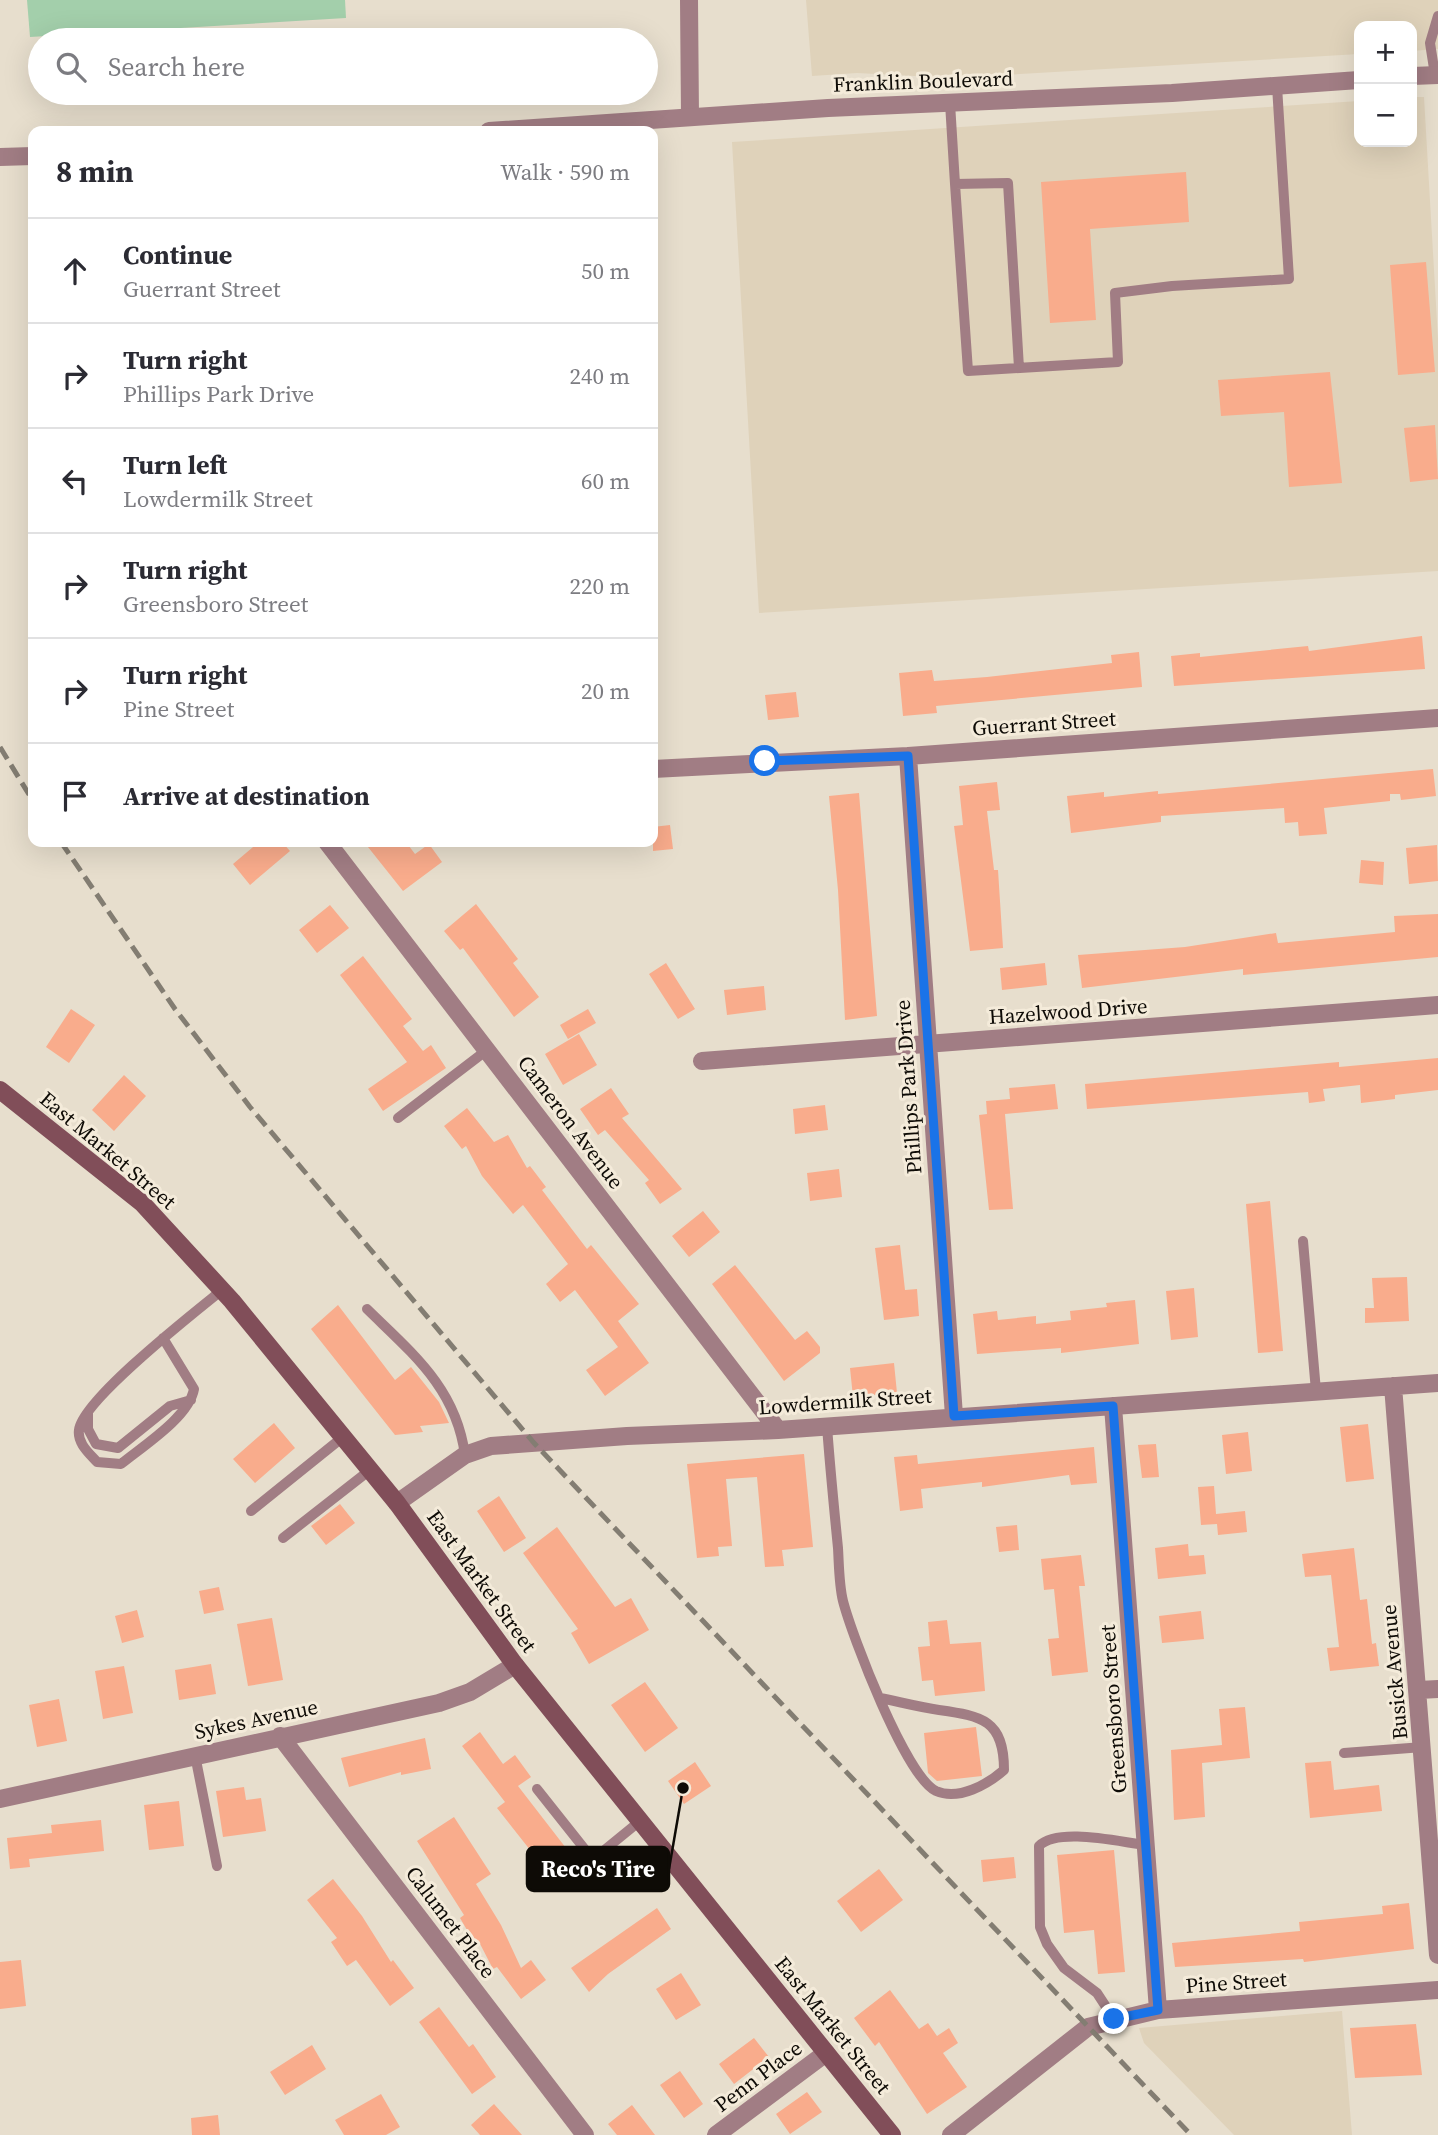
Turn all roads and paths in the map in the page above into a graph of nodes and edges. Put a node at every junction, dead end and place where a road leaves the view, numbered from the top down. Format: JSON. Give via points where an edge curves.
{"nodes":[{"id":1,"x":689,"y":0,"type":"edge"},
{"id":2,"x":1438,"y":16,"type":"edge"},
{"id":3,"x":1436,"y":75,"type":"edge"},
{"id":4,"x":1417,"y":76,"type":"edge"},
{"id":5,"x":1354,"y":80,"type":"edge"},
{"id":6,"x":1277,"y":86,"type":"junction"},
{"id":7,"x":950,"y":103,"type":"junction"},
{"id":8,"x":690,"y":116,"type":"junction"},
{"id":9,"x":556,"y":126,"type":"edge"},
{"id":10,"x":28,"y":156,"type":"edge"},
{"id":11,"x":0,"y":157,"type":"edge"},
{"id":12,"x":954,"y":184,"type":"junction"},
{"id":13,"x":1019,"y":368,"type":"junction"},
{"id":14,"x":1438,"y":718,"type":"edge"},
{"id":15,"x":908,"y":756,"type":"junction"},
{"id":16,"x":658,"y":769,"type":"edge"},
{"id":17,"x":331,"y":847,"type":"edge"},
{"id":18,"x":1438,"y":1005,"type":"edge"},
{"id":19,"x":928,"y":1045,"type":"junction"},
{"id":20,"x":486,"y":1049,"type":"junction"},
{"id":21,"x":702,"y":1061,"type":"dead end"},
{"id":22,"x":0,"y":1090,"type":"edge"},
{"id":23,"x":398,"y":1118,"type":"dead end"},
{"id":24,"x":1303,"y":1241,"type":"dead end"},
{"id":25,"x":222,"y":1290,"type":"junction"},
{"id":26,"x":367,"y":1309,"type":"dead end"},
{"id":27,"x":163,"y":1338,"type":"junction"},
{"id":28,"x":1438,"y":1383,"type":"edge"},
{"id":29,"x":1393,"y":1386,"type":"junction"},
{"id":30,"x":1317,"y":1391,"type":"junction"},
{"id":31,"x":193,"y":1394,"type":"junction"},
{"id":32,"x":1113,"y":1406,"type":"junction"},
{"id":33,"x":88,"y":1409,"type":"junction"},
{"id":34,"x":954,"y":1416,"type":"junction"},
{"id":35,"x":827,"y":1426,"type":"junction"},
{"id":36,"x":778,"y":1430,"type":"junction"},
{"id":37,"x":343,"y":1437,"type":"junction"},
{"id":38,"x":466,"y":1455,"type":"junction"},
{"id":39,"x":370,"y":1470,"type":"junction"},
{"id":40,"x":397,"y":1503,"type":"junction"},
{"id":41,"x":251,"y":1511,"type":"dead end"},
{"id":42,"x":283,"y":1538,"type":"dead end"},
{"id":43,"x":515,"y":1665,"type":"junction"},
{"id":44,"x":1438,"y":1689,"type":"edge"},
{"id":45,"x":1419,"y":1690,"type":"junction"},
{"id":46,"x":880,"y":1698,"type":"junction"},
{"id":47,"x":280,"y":1736,"type":"junction"},
{"id":48,"x":1423,"y":1748,"type":"junction"},
{"id":49,"x":1344,"y":1753,"type":"dead end"},
{"id":50,"x":195,"y":1755,"type":"junction"},
{"id":51,"x":537,"y":1789,"type":"dead end"},
{"id":52,"x":0,"y":1799,"type":"edge"},
{"id":53,"x":640,"y":1821,"type":"junction"},
{"id":54,"x":1146,"y":1845,"type":"junction"},
{"id":55,"x":216,"y":1866,"type":"dead end"},
{"id":56,"x":1438,"y":1955,"type":"edge"},
{"id":57,"x":1438,"y":1990,"type":"edge"},
{"id":58,"x":1158,"y":2010,"type":"junction"},
{"id":59,"x":1114,"y":2019,"type":"junction"},
{"id":60,"x":826,"y":2053,"type":"junction"},
{"id":61,"x":585,"y":2135,"type":"edge"},
{"id":62,"x":716,"y":2135,"type":"edge"},
{"id":63,"x":891,"y":2135,"type":"edge"},
{"id":64,"x":951,"y":2135,"type":"edge"}],
"edges":[{"from":1,"to":8,"type":"street"},
{"from":2,"to":3,"type":"lane","via":[[1430,43]]},
{"from":3,"to":4,"type":"street"},
{"from":5,"to":6,"type":"street","name":"Franklin Boulevard"},
{"from":6,"to":7,"type":"street","name":"Franklin Boulevard"},
{"from":6,"to":13,"type":"lane","via":[[1289,279],[1115,293],[1118,362]]},
{"from":7,"to":8,"type":"street","name":"Franklin Boulevard"},
{"from":7,"to":12,"type":"lane"},
{"from":8,"to":9,"type":"street","name":"Franklin Boulevard"},
{"from":10,"to":11,"type":"street"},
{"from":12,"to":13,"type":"lane","via":[[1008,183]]},
{"from":12,"to":13,"type":"lane","via":[[968,372]]},
{"from":14,"to":15,"type":"street","name":"Guerrant Street"},
{"from":15,"to":16,"type":"street","name":"Guerrant Street"},
{"from":15,"to":19,"type":"street","name":"Phillips Park Drive"},
{"from":17,"to":20,"type":"street","name":"Cameron Avenue"},
{"from":18,"to":19,"type":"street","name":"Hazelwood Drive"},
{"from":19,"to":21,"type":"street","name":"Hazelwood Drive"},
{"from":19,"to":34,"type":"street","name":"Phillips Park Drive"},
{"from":20,"to":23,"type":"lane"},
{"from":20,"to":36,"type":"street","name":"Cameron Avenue"},
{"from":22,"to":25,"type":"main road","name":"East Market Street","via":[[142,1203]]},
{"from":24,"to":30,"type":"lane"},
{"from":25,"to":27,"type":"lane"},
{"from":25,"to":37,"type":"main road","name":"East Market Street"},
{"from":26,"to":38,"type":"lane","via":[[415,1356],[452,1403]]},
{"from":27,"to":31,"type":"lane"},
{"from":27,"to":33,"type":"lane"},
{"from":28,"to":29,"type":"street","name":"Lowdermilk Street"},
{"from":29,"to":30,"type":"street","name":"Lowdermilk Street"},
{"from":29,"to":45,"type":"street","name":"Busick Avenue"},
{"from":30,"to":32,"type":"street","name":"Lowdermilk Street"},
{"from":31,"to":33,"type":"lane","via":[[118,1447],[96,1444],[88,1429]]},
{"from":31,"to":33,"type":"lane","via":[[168,1426],[121,1464],[97,1462],[83,1447],[78,1430]]},
{"from":32,"to":34,"type":"street","name":"Lowdermilk Street"},
{"from":32,"to":54,"type":"street","name":"Greensboro Street"},
{"from":34,"to":35,"type":"street","name":"Lowdermilk Street"},
{"from":35,"to":36,"type":"street","name":"Lowdermilk Street"},
{"from":35,"to":46,"type":"lane","via":[[843,1601]]},
{"from":36,"to":38,"type":"street","name":"Lowdermilk Street","via":[[491,1446]]},
{"from":37,"to":39,"type":"main road","name":"East Market Street"},
{"from":37,"to":41,"type":"lane"},
{"from":38,"to":40,"type":"street","name":"Lowdermilk Street"},
{"from":39,"to":40,"type":"main road","name":"East Market Street"},
{"from":39,"to":42,"type":"lane"},
{"from":40,"to":43,"type":"main road","name":"East Market Street"},
{"from":43,"to":47,"type":"street","name":"Sykes Avenue","via":[[470,1692],[439,1703]]},
{"from":43,"to":53,"type":"main road","name":"East Market Street"},
{"from":44,"to":45,"type":"street"},
{"from":45,"to":48,"type":"street","name":"Busick Avenue"},
{"from":46,"to":46,"type":"lane","via":[[917,1774],[935,1791],[970,1790],[1004,1770],[1004,1747],[993,1727],[976,1715]]},
{"from":47,"to":50,"type":"street","name":"Sykes Avenue"},
{"from":47,"to":61,"type":"street","name":"Calumet Place"},
{"from":48,"to":49,"type":"lane"},
{"from":48,"to":56,"type":"street","name":"Busick Avenue"},
{"from":50,"to":52,"type":"street","name":"Sykes Avenue"},
{"from":50,"to":55,"type":"lane"},
{"from":51,"to":53,"type":"lane","via":[[587,1852],[602,1852]]},
{"from":53,"to":60,"type":"main road","name":"East Market Street"},
{"from":54,"to":58,"type":"street","name":"Greensboro Street"},
{"from":54,"to":59,"type":"lane","via":[[1062,1836],[1046,1839],[1039,1846],[1040,1927],[1047,1944],[1064,1968],[1097,1993]]},
{"from":57,"to":58,"type":"street","name":"Pine Street"},
{"from":58,"to":59,"type":"street","name":"Pine Street"},
{"from":59,"to":64,"type":"street","name":"Pine Street","via":[[1088,2026]]},
{"from":60,"to":62,"type":"street","name":"Penn Place"},
{"from":60,"to":63,"type":"main road","name":"East Market Street"}]}
